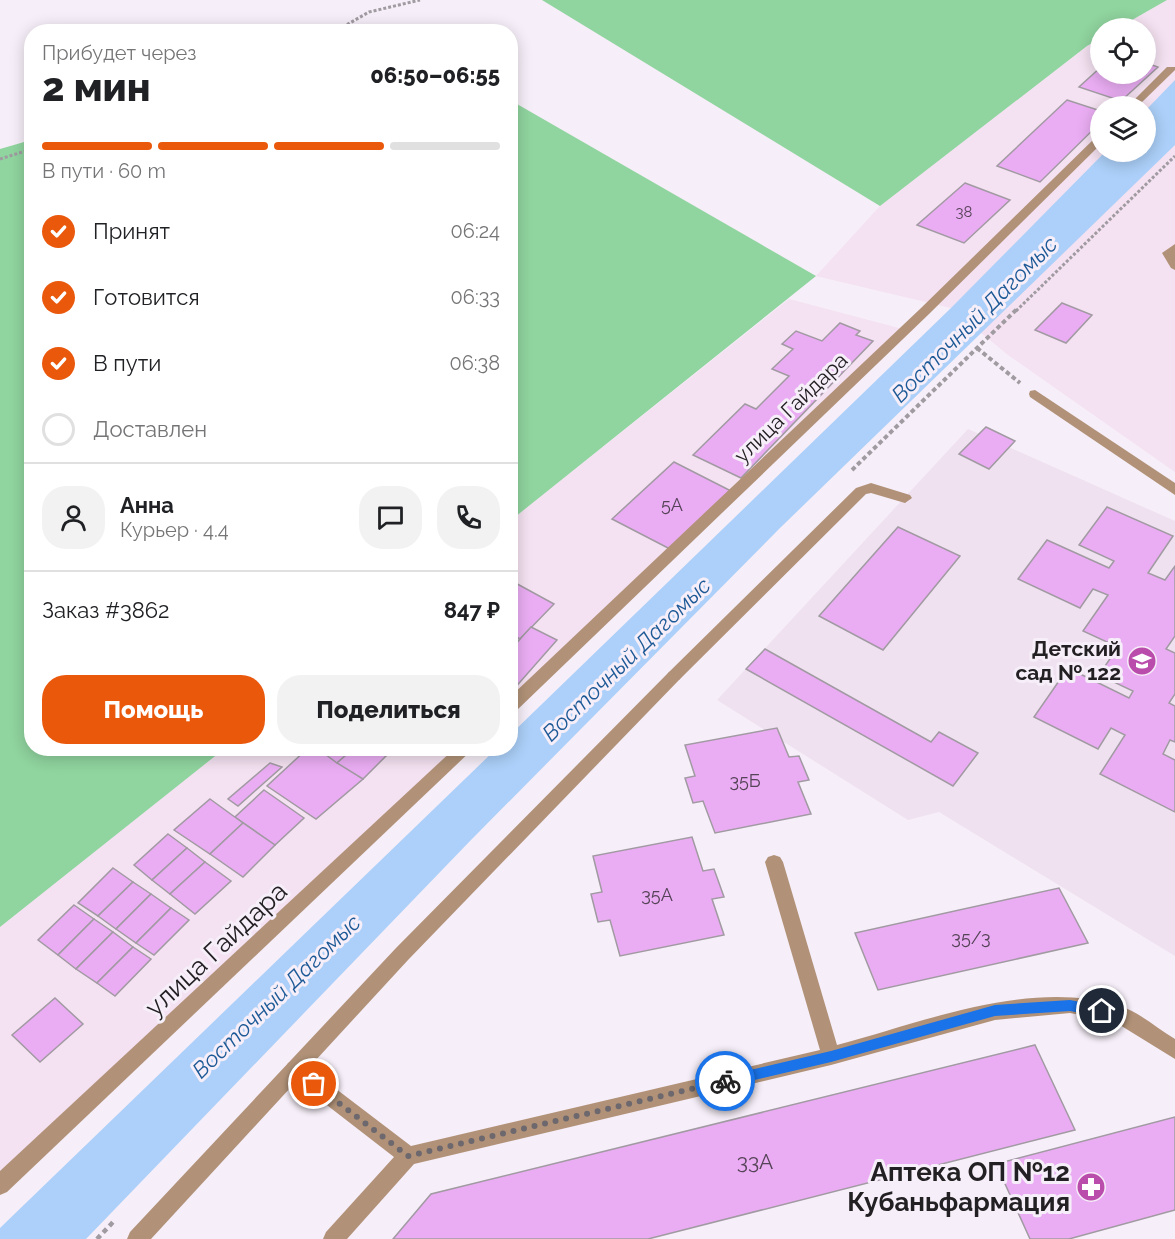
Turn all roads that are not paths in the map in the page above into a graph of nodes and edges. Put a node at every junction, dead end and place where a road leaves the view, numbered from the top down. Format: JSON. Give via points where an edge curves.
{"nodes":[{"id":1,"x":1171,"y":69,"type":"dead end"},
{"id":2,"x":1143,"y":96,"type":"edge"},
{"id":3,"x":1090,"y":149,"type":"edge"},
{"id":4,"x":1175,"y":247,"type":"edge"},
{"id":5,"x":1175,"y":266,"type":"edge"},
{"id":6,"x":1035,"y":393,"type":"road end"},
{"id":7,"x":1175,"y":490,"type":"edge"},
{"id":8,"x":905,"y":498,"type":"dead end"},
{"id":9,"x":518,"y":699,"type":"edge"},
{"id":10,"x":457,"y":756,"type":"edge"},
{"id":11,"x":774,"y":862,"type":"dead end"},
{"id":12,"x":1175,"y":1050,"type":"edge"},
{"id":13,"x":831,"y":1056,"type":"junction"},
{"id":14,"x":295,"y":1069,"type":"junction"},
{"id":15,"x":408,"y":1156,"type":"junction"},
{"id":16,"x":0,"y":1185,"type":"edge"},
{"id":17,"x":137,"y":1239,"type":"edge"},
{"id":18,"x":333,"y":1239,"type":"edge"}],
"edges":[{"from":1,"to":2,"type":"street"},
{"from":3,"to":9,"type":"street","name":"улица Гайдара"},
{"from":4,"to":5,"type":"street","via":[[1168,253]]},
{"from":6,"to":7,"type":"street"},
{"from":8,"to":14,"type":"street","via":[[870,488],[861,491],[674,676]]},
{"from":10,"to":16,"type":"street","name":"улица Гайдара"},
{"from":11,"to":13,"type":"street"},
{"from":12,"to":13,"type":"street","via":[[1119,1014],[1070,1005],[995,1011]]},
{"from":13,"to":15,"type":"street"},
{"from":14,"to":15,"type":"street"},
{"from":14,"to":17,"type":"street"},
{"from":15,"to":18,"type":"street"}]}
